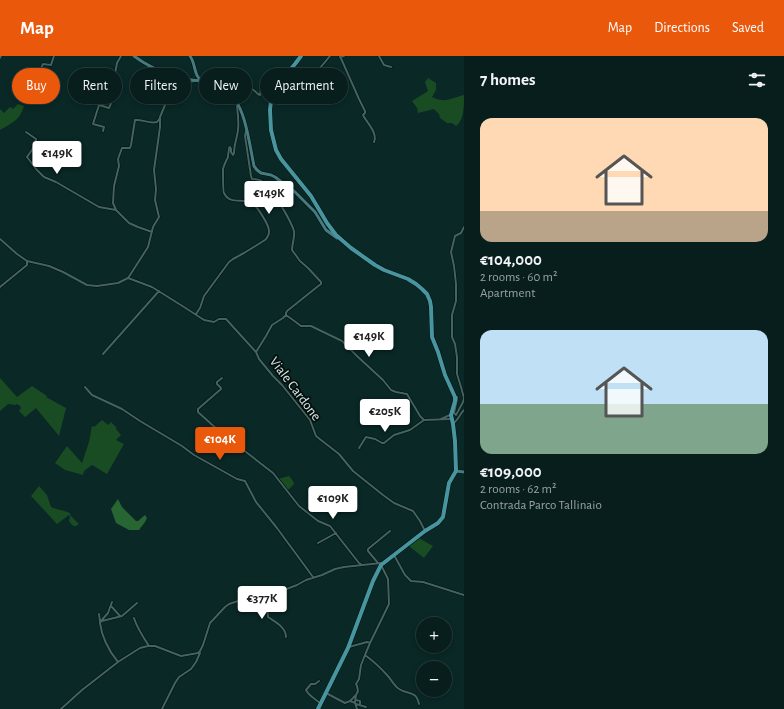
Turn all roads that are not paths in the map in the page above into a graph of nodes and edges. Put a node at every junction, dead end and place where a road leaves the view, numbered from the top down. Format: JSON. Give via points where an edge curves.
{"nodes":[{"id":1,"x":54,"y":56,"type":"edge"},
{"id":2,"x":121,"y":56,"type":"edge"},
{"id":3,"x":134,"y":56,"type":"edge"},
{"id":4,"x":190,"y":56,"type":"edge"},
{"id":5,"x":301,"y":56,"type":"edge"},
{"id":6,"x":330,"y":56,"type":"edge"},
{"id":7,"x":340,"y":56,"type":"edge"},
{"id":8,"x":344,"y":56,"type":"edge"},
{"id":9,"x":379,"y":56,"type":"edge"},
{"id":10,"x":391,"y":67,"type":"dead end"},
{"id":11,"x":42,"y":68,"type":"edge"},
{"id":12,"x":292,"y":68,"type":"edge"},
{"id":13,"x":319,"y":68,"type":"edge"},
{"id":14,"x":199,"y":79,"type":"edge"},
{"id":15,"x":194,"y":81,"type":"junction"},
{"id":16,"x":199,"y":81,"type":"edge"},
{"id":17,"x":252,"y":89,"type":"edge"},
{"id":18,"x":260,"y":95,"type":"edge"},
{"id":19,"x":270,"y":104,"type":"edge"},
{"id":20,"x":238,"y":105,"type":"joint"},
{"id":21,"x":160,"y":117,"type":"junction"},
{"id":22,"x":246,"y":131,"type":"junction"},
{"id":23,"x":26,"y":132,"type":"dead end"},
{"id":24,"x":103,"y":132,"type":"dead end"},
{"id":25,"x":374,"y":142,"type":"dead end"},
{"id":26,"x":116,"y":210,"type":"junction"},
{"id":27,"x":464,"y":227,"type":"edge"},
{"id":28,"x":330,"y":230,"type":"junction"},
{"id":29,"x":152,"y":232,"type":"junction"},
{"id":30,"x":0,"y":239,"type":"edge"},
{"id":31,"x":27,"y":261,"type":"junction"},
{"id":32,"x":379,"y":267,"type":"junction"},
{"id":33,"x":128,"y":278,"type":"junction"},
{"id":34,"x":0,"y":287,"type":"edge"},
{"id":35,"x":160,"y":291,"type":"junction"},
{"id":36,"x":196,"y":314,"type":"junction"},
{"id":37,"x":286,"y":316,"type":"junction"},
{"id":38,"x":256,"y":352,"type":"junction"},
{"id":39,"x":103,"y":354,"type":"dead end"},
{"id":40,"x":222,"y":378,"type":"dead end"},
{"id":41,"x":84,"y":387,"type":"dead end"},
{"id":42,"x":454,"y":396,"type":"junction"},
{"id":43,"x":464,"y":410,"type":"edge"},
{"id":44,"x":452,"y":419,"type":"junction"},
{"id":45,"x":424,"y":420,"type":"junction"},
{"id":46,"x":360,"y":448,"type":"dead end"},
{"id":47,"x":456,"y":470,"type":"junction"},
{"id":48,"x":464,"y":472,"type":"edge"},
{"id":49,"x":390,"y":531,"type":"dead end"},
{"id":50,"x":425,"y":531,"type":"junction"},
{"id":51,"x":336,"y":533,"type":"junction"},
{"id":52,"x":318,"y":543,"type":"dead end"},
{"id":53,"x":394,"y":554,"type":"junction"},
{"id":54,"x":380,"y":564,"type":"junction"},
{"id":55,"x":363,"y":565,"type":"junction"},
{"id":56,"x":314,"y":577,"type":"junction"},
{"id":57,"x":266,"y":594,"type":"junction"},
{"id":58,"x":464,"y":595,"type":"edge"},
{"id":59,"x":112,"y":602,"type":"dead end"},
{"id":60,"x":137,"y":603,"type":"dead end"},
{"id":61,"x":111,"y":606,"type":"junction"},
{"id":62,"x":99,"y":614,"type":"dead end"},
{"id":63,"x":120,"y":616,"type":"junction"},
{"id":64,"x":134,"y":618,"type":"dead end"},
{"id":65,"x":100,"y":622,"type":"junction"},
{"id":66,"x":286,"y":637,"type":"dead end"},
{"id":67,"x":370,"y":643,"type":"junction"},
{"id":68,"x":149,"y":646,"type":"junction"},
{"id":69,"x":348,"y":648,"type":"junction"},
{"id":70,"x":200,"y":651,"type":"junction"},
{"id":71,"x":365,"y":655,"type":"junction"},
{"id":72,"x":118,"y":662,"type":"junction"},
{"id":73,"x":320,"y":681,"type":"dead end"},
{"id":74,"x":326,"y":693,"type":"junction"},
{"id":75,"x":356,"y":695,"type":"junction"},
{"id":76,"x":350,"y":701,"type":"junction"},
{"id":77,"x":356,"y":702,"type":"junction"},
{"id":78,"x":321,"y":704,"type":"junction"},
{"id":79,"x":419,"y":704,"type":"dead end"},
{"id":80,"x":360,"y":705,"type":"junction"},
{"id":81,"x":366,"y":707,"type":"dead end"},
{"id":82,"x":62,"y":709,"type":"edge"},
{"id":83,"x":162,"y":709,"type":"edge"},
{"id":84,"x":318,"y":709,"type":"edge"},
{"id":85,"x":357,"y":709,"type":"edge"}],
"edges":[{"from":1,"to":11,"type":"street","via":[[51,65],[44,64]]},
{"from":2,"to":24,"type":"street","via":[[117,63],[112,91],[115,94],[109,108],[99,105],[94,124],[104,127]]},
{"from":3,"to":15,"type":"street","via":[[157,69]]},
{"from":4,"to":14,"type":"street"},
{"from":5,"to":12,"type":"main road"},
{"from":6,"to":13,"type":"street"},
{"from":7,"to":8,"type":"street"},
{"from":7,"to":25,"type":"street","via":[[366,111],[364,114],[376,137]]},
{"from":9,"to":10,"type":"street","via":[[384,65]]},
{"from":15,"to":16,"type":"street"},
{"from":15,"to":21,"type":"street","via":[[178,85]]},
{"from":17,"to":18,"type":"street"},
{"from":19,"to":28,"type":"main road","via":[[274,146],[281,159],[311,196]]},
{"from":20,"to":22,"type":"street"},
{"from":20,"to":36,"type":"street","via":[[234,153],[233,155],[230,147],[223,169],[223,190],[228,199],[254,205],[268,225],[269,234],[265,240],[229,262],[204,296]]},
{"from":21,"to":26,"type":"street","via":[[154,123],[135,120],[130,148],[122,148],[118,159],[119,166],[113,192]]},
{"from":21,"to":29,"type":"street","via":[[154,170],[155,200],[159,217]]},
{"from":22,"to":28,"type":"street","via":[[257,170],[275,176],[295,192],[315,212],[325,229]]},
{"from":22,"to":37,"type":"street","via":[[252,179],[264,183],[271,190],[294,230],[292,250],[320,281],[320,284],[287,311]]},
{"from":23,"to":26,"type":"street","via":[[36,139],[27,157],[44,177],[99,208]]},
{"from":26,"to":29,"type":"street","via":[[129,223]]},
{"from":27,"to":42,"type":"street","via":[[461,233],[455,236],[451,252],[456,301],[452,315],[452,337],[457,357],[457,374],[464,398],[456,415],[454,413],[457,397]]},
{"from":28,"to":32,"type":"main road"},
{"from":28,"to":32,"type":"main road","via":[[333,229]]},
{"from":29,"to":33,"type":"street","via":[[148,247]]},
{"from":30,"to":31,"type":"street"},
{"from":31,"to":33,"type":"street","via":[[49,266],[87,285],[118,283]]},
{"from":31,"to":34,"type":"street","via":[[27,265]]},
{"from":32,"to":42,"type":"main road","via":[[408,279],[427,294],[431,307],[432,337]]},
{"from":33,"to":35,"type":"street"},
{"from":35,"to":36,"type":"street"},
{"from":35,"to":39,"type":"street"},
{"from":36,"to":38,"type":"street","name":"Viale Cardone","via":[[204,320],[214,322],[226,319]]},
{"from":37,"to":38,"type":"street","via":[[272,325]]},
{"from":37,"to":45,"type":"street","via":[[301,326],[311,326],[342,341],[390,390],[407,394]]},
{"from":38,"to":50,"type":"street","name":"Viale Cardone","via":[[259,359],[310,420],[316,436],[383,495],[413,511]]},
{"from":40,"to":51,"type":"street","via":[[217,382],[221,389],[198,409],[198,412],[271,470],[299,506],[318,521],[330,526]]},
{"from":41,"to":56,"type":"street","via":[[92,395],[122,409],[194,455],[245,481],[256,502]]},
{"from":42,"to":44,"type":"main road"},
{"from":43,"to":44,"type":"street","via":[[457,420]]},
{"from":44,"to":45,"type":"street"},
{"from":44,"to":47,"type":"main road"},
{"from":45,"to":46,"type":"street","via":[[384,443],[366,437]]},
{"from":47,"to":48,"type":"street"},
{"from":47,"to":50,"type":"main road","via":[[449,483],[443,517]]},
{"from":49,"to":54,"type":"street","via":[[368,549]]},
{"from":50,"to":53,"type":"main road"},
{"from":51,"to":52,"type":"street"},
{"from":51,"to":55,"type":"street"},
{"from":53,"to":54,"type":"main road"},
{"from":53,"to":58,"type":"street","via":[[411,581],[423,582]]},
{"from":54,"to":55,"type":"street"},
{"from":54,"to":67,"type":"street","via":[[388,579],[389,604]]},
{"from":54,"to":69,"type":"main road"},
{"from":55,"to":56,"type":"street","via":[[344,567]]},
{"from":56,"to":57,"type":"street","via":[[284,590]]},
{"from":57,"to":66,"type":"street","via":[[268,617],[276,622]]},
{"from":57,"to":70,"type":"street","via":[[237,600],[225,607],[208,626]]},
{"from":59,"to":61,"type":"street"},
{"from":60,"to":63,"type":"street"},
{"from":61,"to":63,"type":"street"},
{"from":61,"to":65,"type":"street"},
{"from":62,"to":65,"type":"street"},
{"from":63,"to":65,"type":"street"},
{"from":64,"to":68,"type":"street"},
{"from":65,"to":72,"type":"street","via":[[105,641]]},
{"from":67,"to":69,"type":"street"},
{"from":67,"to":71,"type":"street"},
{"from":68,"to":70,"type":"street","via":[[181,656]]},
{"from":68,"to":72,"type":"street","via":[[140,648]]},
{"from":69,"to":74,"type":"main road"},
{"from":70,"to":83,"type":"street","via":[[191,669],[175,683]]},
{"from":71,"to":75,"type":"street","via":[[356,684]]},
{"from":71,"to":79,"type":"street","via":[[400,690],[414,695]]},
{"from":72,"to":82,"type":"street"},
{"from":73,"to":78,"type":"street","via":[[311,684],[306,690]]},
{"from":74,"to":76,"type":"street","via":[[345,703]]},
{"from":74,"to":78,"type":"main road"},
{"from":75,"to":76,"type":"street"},
{"from":75,"to":77,"type":"street"},
{"from":76,"to":77,"type":"street"},
{"from":77,"to":80,"type":"street"},
{"from":77,"to":80,"type":"street","via":[[360,701]]},
{"from":77,"to":85,"type":"street"},
{"from":78,"to":84,"type":"main road"},
{"from":80,"to":81,"type":"street"}]}
